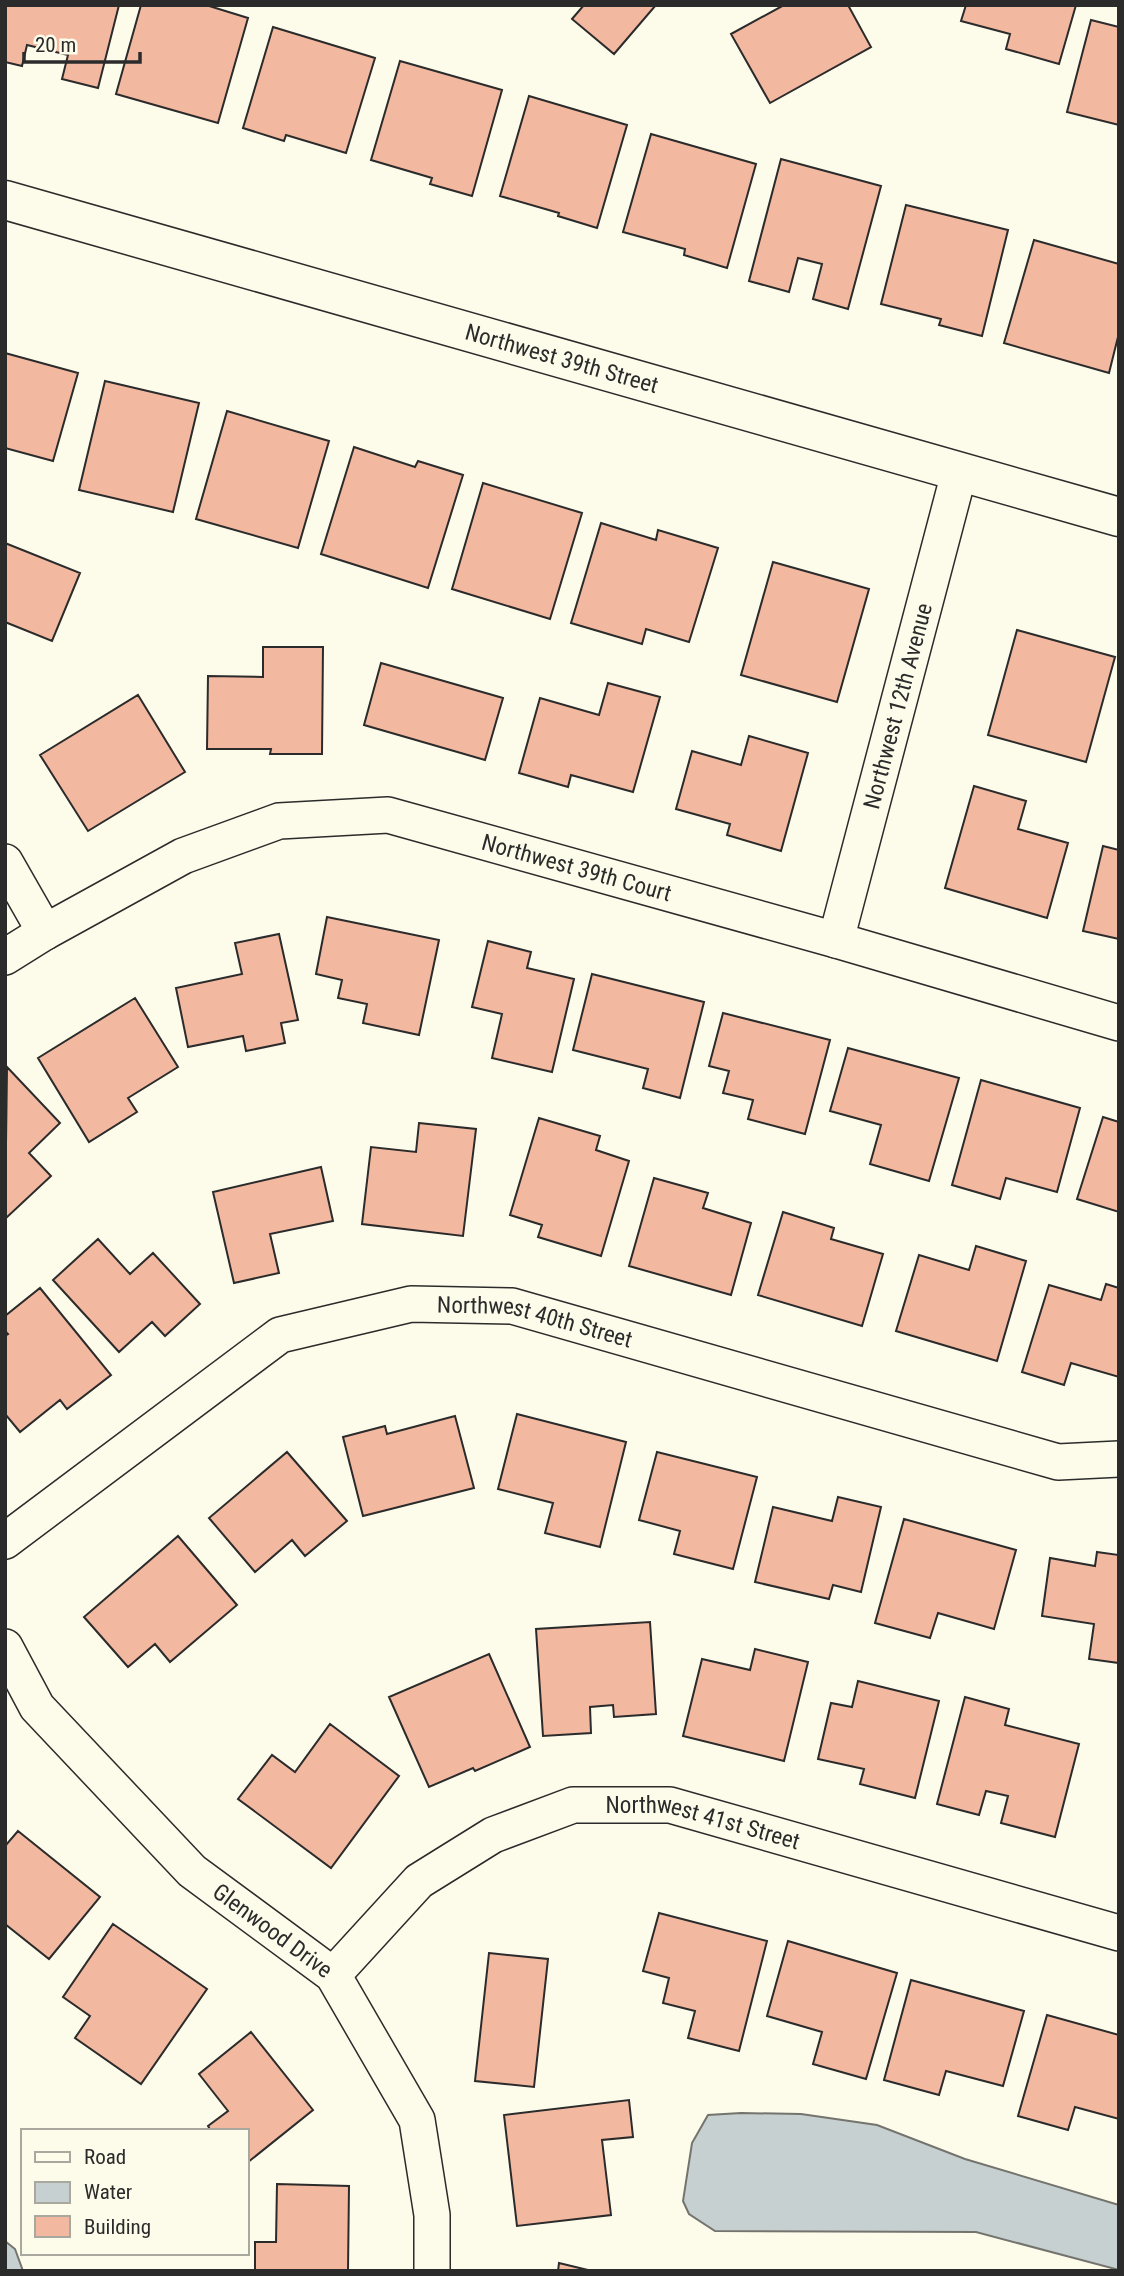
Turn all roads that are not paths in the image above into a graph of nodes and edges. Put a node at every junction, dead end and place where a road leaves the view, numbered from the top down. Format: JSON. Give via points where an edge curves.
{"nodes":[{"id":1,"x":5,"y":200,"type":"edge"},
{"id":2,"x":960,"y":473,"type":"junction"},
{"id":3,"x":1119,"y":517,"type":"edge"},
{"id":4,"x":5,"y":862,"type":"edge"},
{"id":5,"x":45,"y":932,"type":"junction"},
{"id":6,"x":835,"y":940,"type":"junction"},
{"id":7,"x":5,"y":957,"type":"edge"},
{"id":8,"x":1119,"y":1023,"type":"edge"},
{"id":9,"x":1119,"y":1459,"type":"edge"},
{"id":10,"x":5,"y":1541,"type":"edge"},
{"id":11,"x":5,"y":1647,"type":"edge"},
{"id":12,"x":1119,"y":1933,"type":"edge"},
{"id":13,"x":333,"y":1975,"type":"junction"},
{"id":14,"x":432,"y":2271,"type":"edge"}],
"edges":[{"from":1,"to":2,"type":"street","name":"Northwest 39th Street"},
{"from":2,"to":3,"type":"street","name":"Northwest 39th Street"},
{"from":2,"to":6,"type":"street","name":"Northwest 12th Avenue"},
{"from":4,"to":5,"type":"street"},
{"from":5,"to":6,"type":"street","name":"Northwest 39th Court","via":[[183,856],[279,821],[388,815]]},
{"from":5,"to":7,"type":"street","name":"Northwest 39th Court"},
{"from":6,"to":8,"type":"street","name":"Northwest 39th Court"},
{"from":9,"to":10,"type":"street","name":"Northwest 40th Street","via":[[1058,1462],[512,1306],[411,1304],[280,1335]]},
{"from":11,"to":13,"type":"street","name":"Glenwood Drive","via":[[37,1707],[192,1871]]},
{"from":12,"to":13,"type":"street","name":"Northwest 41st Street","via":[[670,1805],[573,1805],[493,1835],[419,1881]]},
{"from":13,"to":14,"type":"street","name":"Glenwood Drive","via":[[417,2120],[432,2215]]}]}
